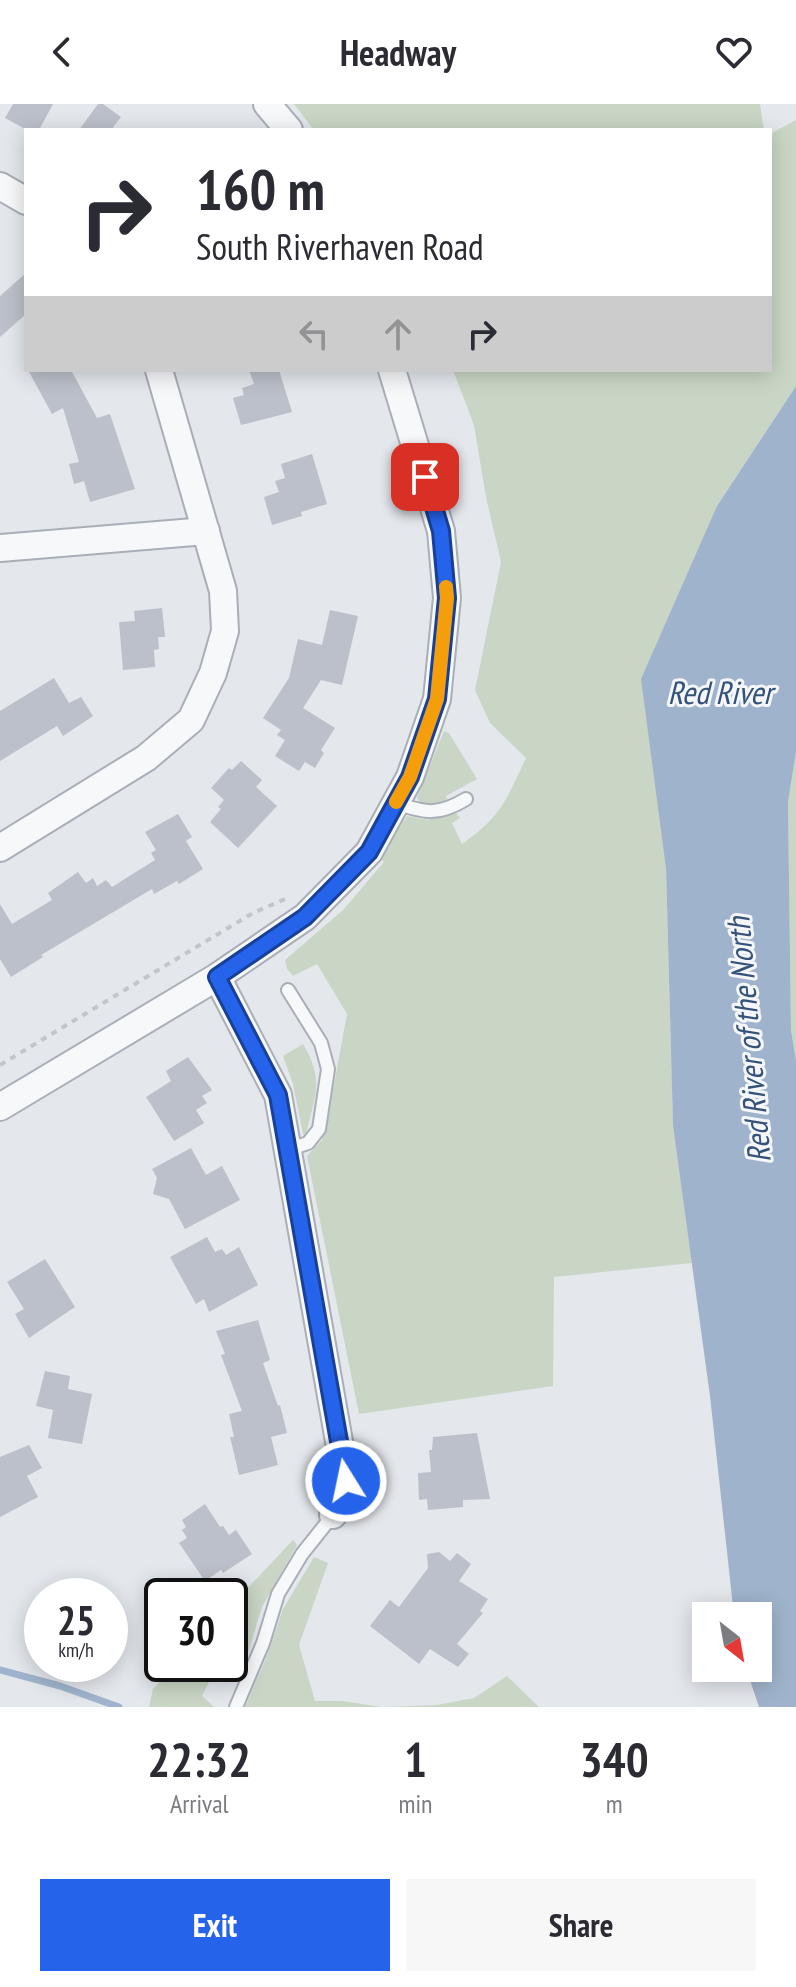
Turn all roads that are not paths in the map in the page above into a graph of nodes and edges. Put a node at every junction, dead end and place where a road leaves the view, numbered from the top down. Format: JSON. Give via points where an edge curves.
{"nodes":[{"id":1,"x":267,"y":104,"type":"edge"},
{"id":2,"x":287,"y":128,"type":"edge"},
{"id":3,"x":0,"y":186,"type":"edge"},
{"id":4,"x":24,"y":200,"type":"edge"},
{"id":5,"x":160,"y":372,"type":"edge"},
{"id":6,"x":393,"y":372,"type":"edge"},
{"id":7,"x":206,"y":531,"type":"junction"},
{"id":8,"x":0,"y":548,"type":"edge"},
{"id":9,"x":466,"y":799,"type":"dead end"},
{"id":10,"x":396,"y":803,"type":"junction"},
{"id":11,"x":0,"y":848,"type":"edge"},
{"id":12,"x":217,"y":977,"type":"junction"},
{"id":13,"x":288,"y":990,"type":"dead end"},
{"id":14,"x":0,"y":1107,"type":"edge"},
{"id":15,"x":287,"y":1150,"type":"junction"},
{"id":16,"x":333,"y":1515,"type":"joint"},
{"id":17,"x":236,"y":1707,"type":"edge"}],
"edges":[{"from":1,"to":2,"type":"street"},
{"from":3,"to":4,"type":"street"},
{"from":5,"to":7,"type":"street"},
{"from":6,"to":10,"type":"street","via":[[441,531],[447,598],[437,699]]},
{"from":7,"to":8,"type":"street"},
{"from":7,"to":11,"type":"street","via":[[223,591],[225,631],[191,720],[146,758]]},
{"from":9,"to":10,"type":"lane","via":[[429,812]]},
{"from":10,"to":12,"type":"street","via":[[369,852],[305,917]]},
{"from":12,"to":14,"type":"street"},
{"from":12,"to":15,"type":"street","via":[[278,1095]]},
{"from":13,"to":15,"type":"lane","via":[[321,1043],[328,1069],[319,1129],[308,1143]]},
{"from":15,"to":16,"type":"street","via":[[346,1481]]},
{"from":16,"to":17,"type":"lane","via":[[278,1594]]}]}
